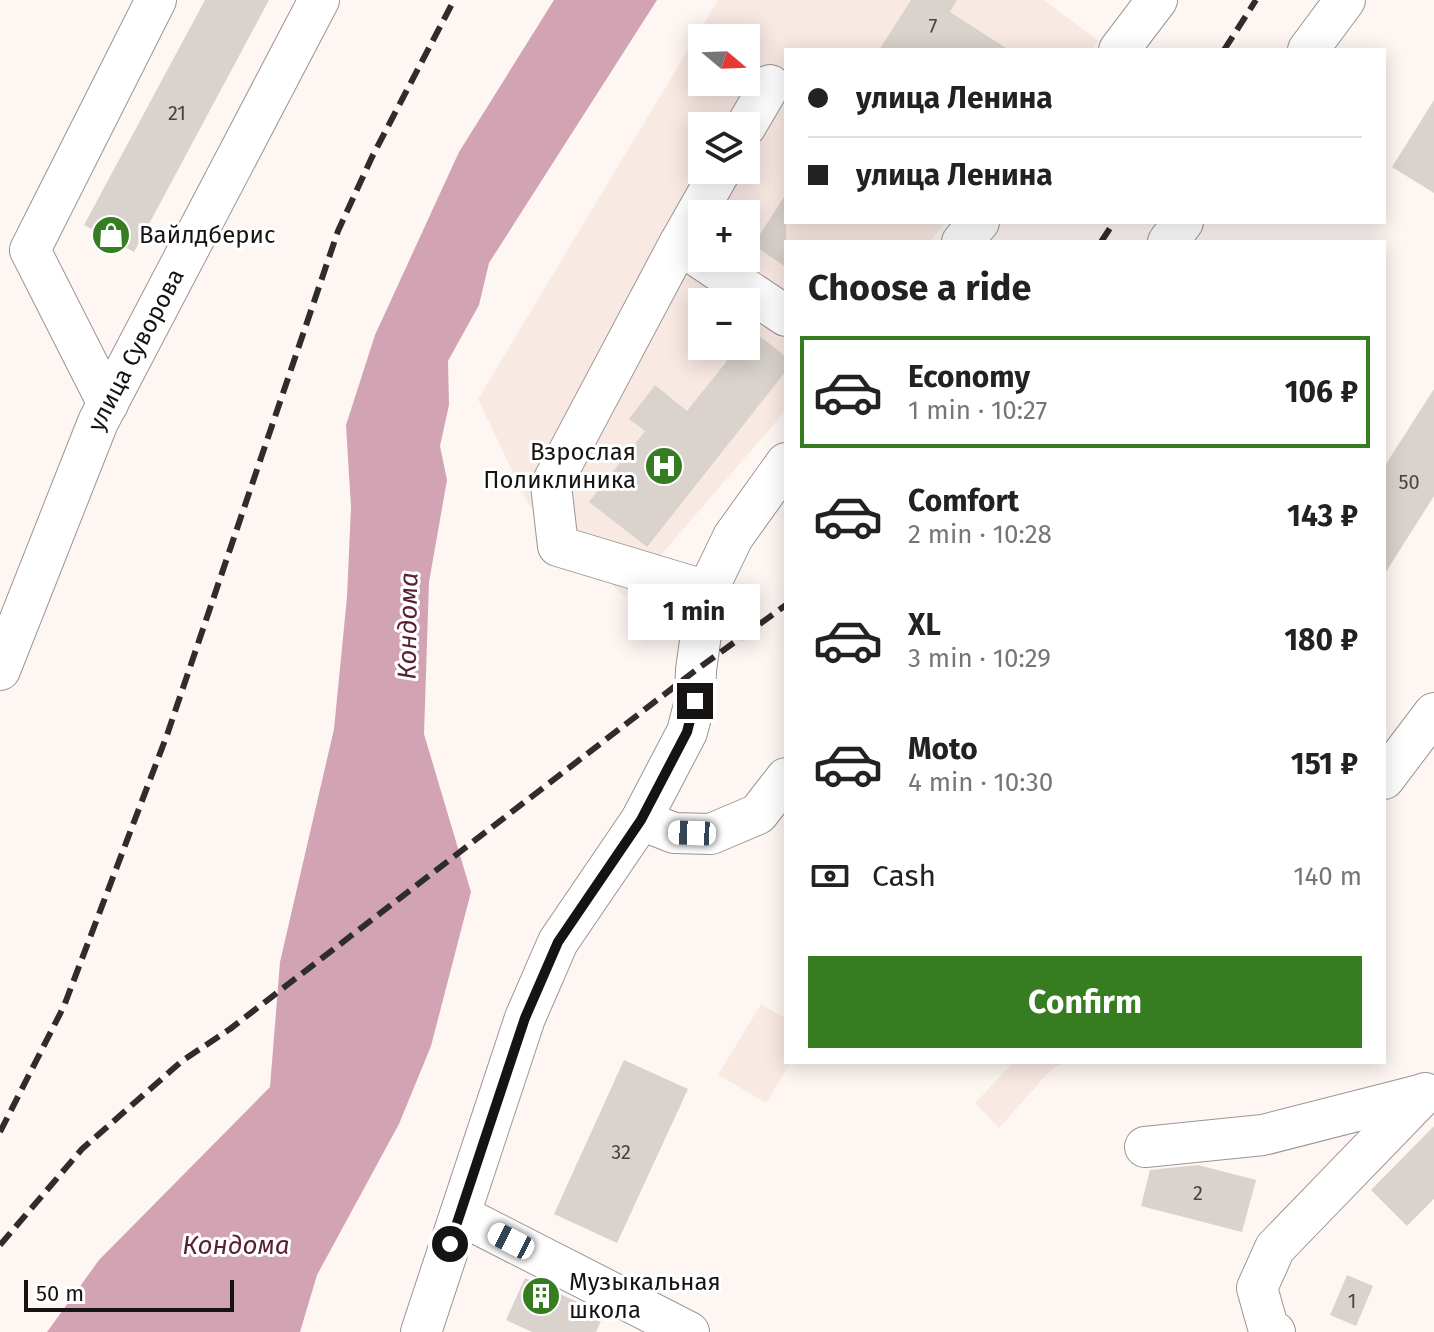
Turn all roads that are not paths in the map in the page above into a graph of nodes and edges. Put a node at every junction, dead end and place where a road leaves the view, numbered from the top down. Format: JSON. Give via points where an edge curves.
{"nodes":[{"id":1,"x":156,"y":0,"type":"edge"},
{"id":2,"x":319,"y":0,"type":"edge"},
{"id":3,"x":1345,"y":0,"type":"edge"},
{"id":4,"x":1144,"y":5,"type":"edge"},
{"id":5,"x":1120,"y":48,"type":"edge"},
{"id":6,"x":1309,"y":48,"type":"edge"},
{"id":7,"x":770,"y":85,"type":"dead end"},
{"id":8,"x":754,"y":112,"type":"edge"},
{"id":9,"x":713,"y":184,"type":"edge"},
{"id":10,"x":977,"y":224,"type":"edge"},
{"id":11,"x":964,"y":240,"type":"edge"},
{"id":12,"x":679,"y":244,"type":"junction"},
{"id":13,"x":784,"y":315,"type":"edge"},
{"id":14,"x":108,"y":404,"type":"junction"},
{"id":15,"x":784,"y":466,"type":"edge"},
{"id":16,"x":707,"y":591,"type":"junction"},
{"id":17,"x":0,"y":670,"type":"edge"},
{"id":18,"x":1434,"y":713,"type":"edge"},
{"id":19,"x":1386,"y":776,"type":"edge"},
{"id":20,"x":784,"y":781,"type":"edge"},
{"id":21,"x":641,"y":820,"type":"junction"},
{"id":22,"x":1429,"y":1091,"type":"edge"},
{"id":23,"x":1145,"y":1147,"type":"dead end"},
{"id":24,"x":460,"y":1215,"type":"junction"},
{"id":25,"x":421,"y":1332,"type":"edge"},
{"id":26,"x":689,"y":1332,"type":"edge"},
{"id":27,"x":1275,"y":1332,"type":"edge"}],
"edges":[{"from":1,"to":14,"type":"street","via":[[30,250]]},
{"from":2,"to":14,"type":"street","name":"улица Суворова"},
{"from":3,"to":6,"type":"street"},
{"from":4,"to":5,"type":"street"},
{"from":7,"to":8,"type":"street"},
{"from":9,"to":12,"type":"street"},
{"from":10,"to":11,"type":"street"},
{"from":12,"to":13,"type":"street"},
{"from":12,"to":16,"type":"street","via":[[551,485],[558,546]]},
{"from":14,"to":17,"type":"street","name":"улица Суворова"},
{"from":15,"to":16,"type":"street","via":[[733,537]]},
{"from":16,"to":21,"type":"street","via":[[687,732]]},
{"from":18,"to":19,"type":"street"},
{"from":20,"to":21,"type":"street","via":[[758,814],[711,834],[674,833]]},
{"from":21,"to":24,"type":"street","via":[[558,942],[525,1018]]},
{"from":22,"to":23,"type":"street","via":[[1263,1135]]},
{"from":22,"to":27,"type":"street","via":[[1275,1248],[1257,1288],[1268,1327]]},
{"from":24,"to":25,"type":"street"},
{"from":24,"to":26,"type":"street"}]}
